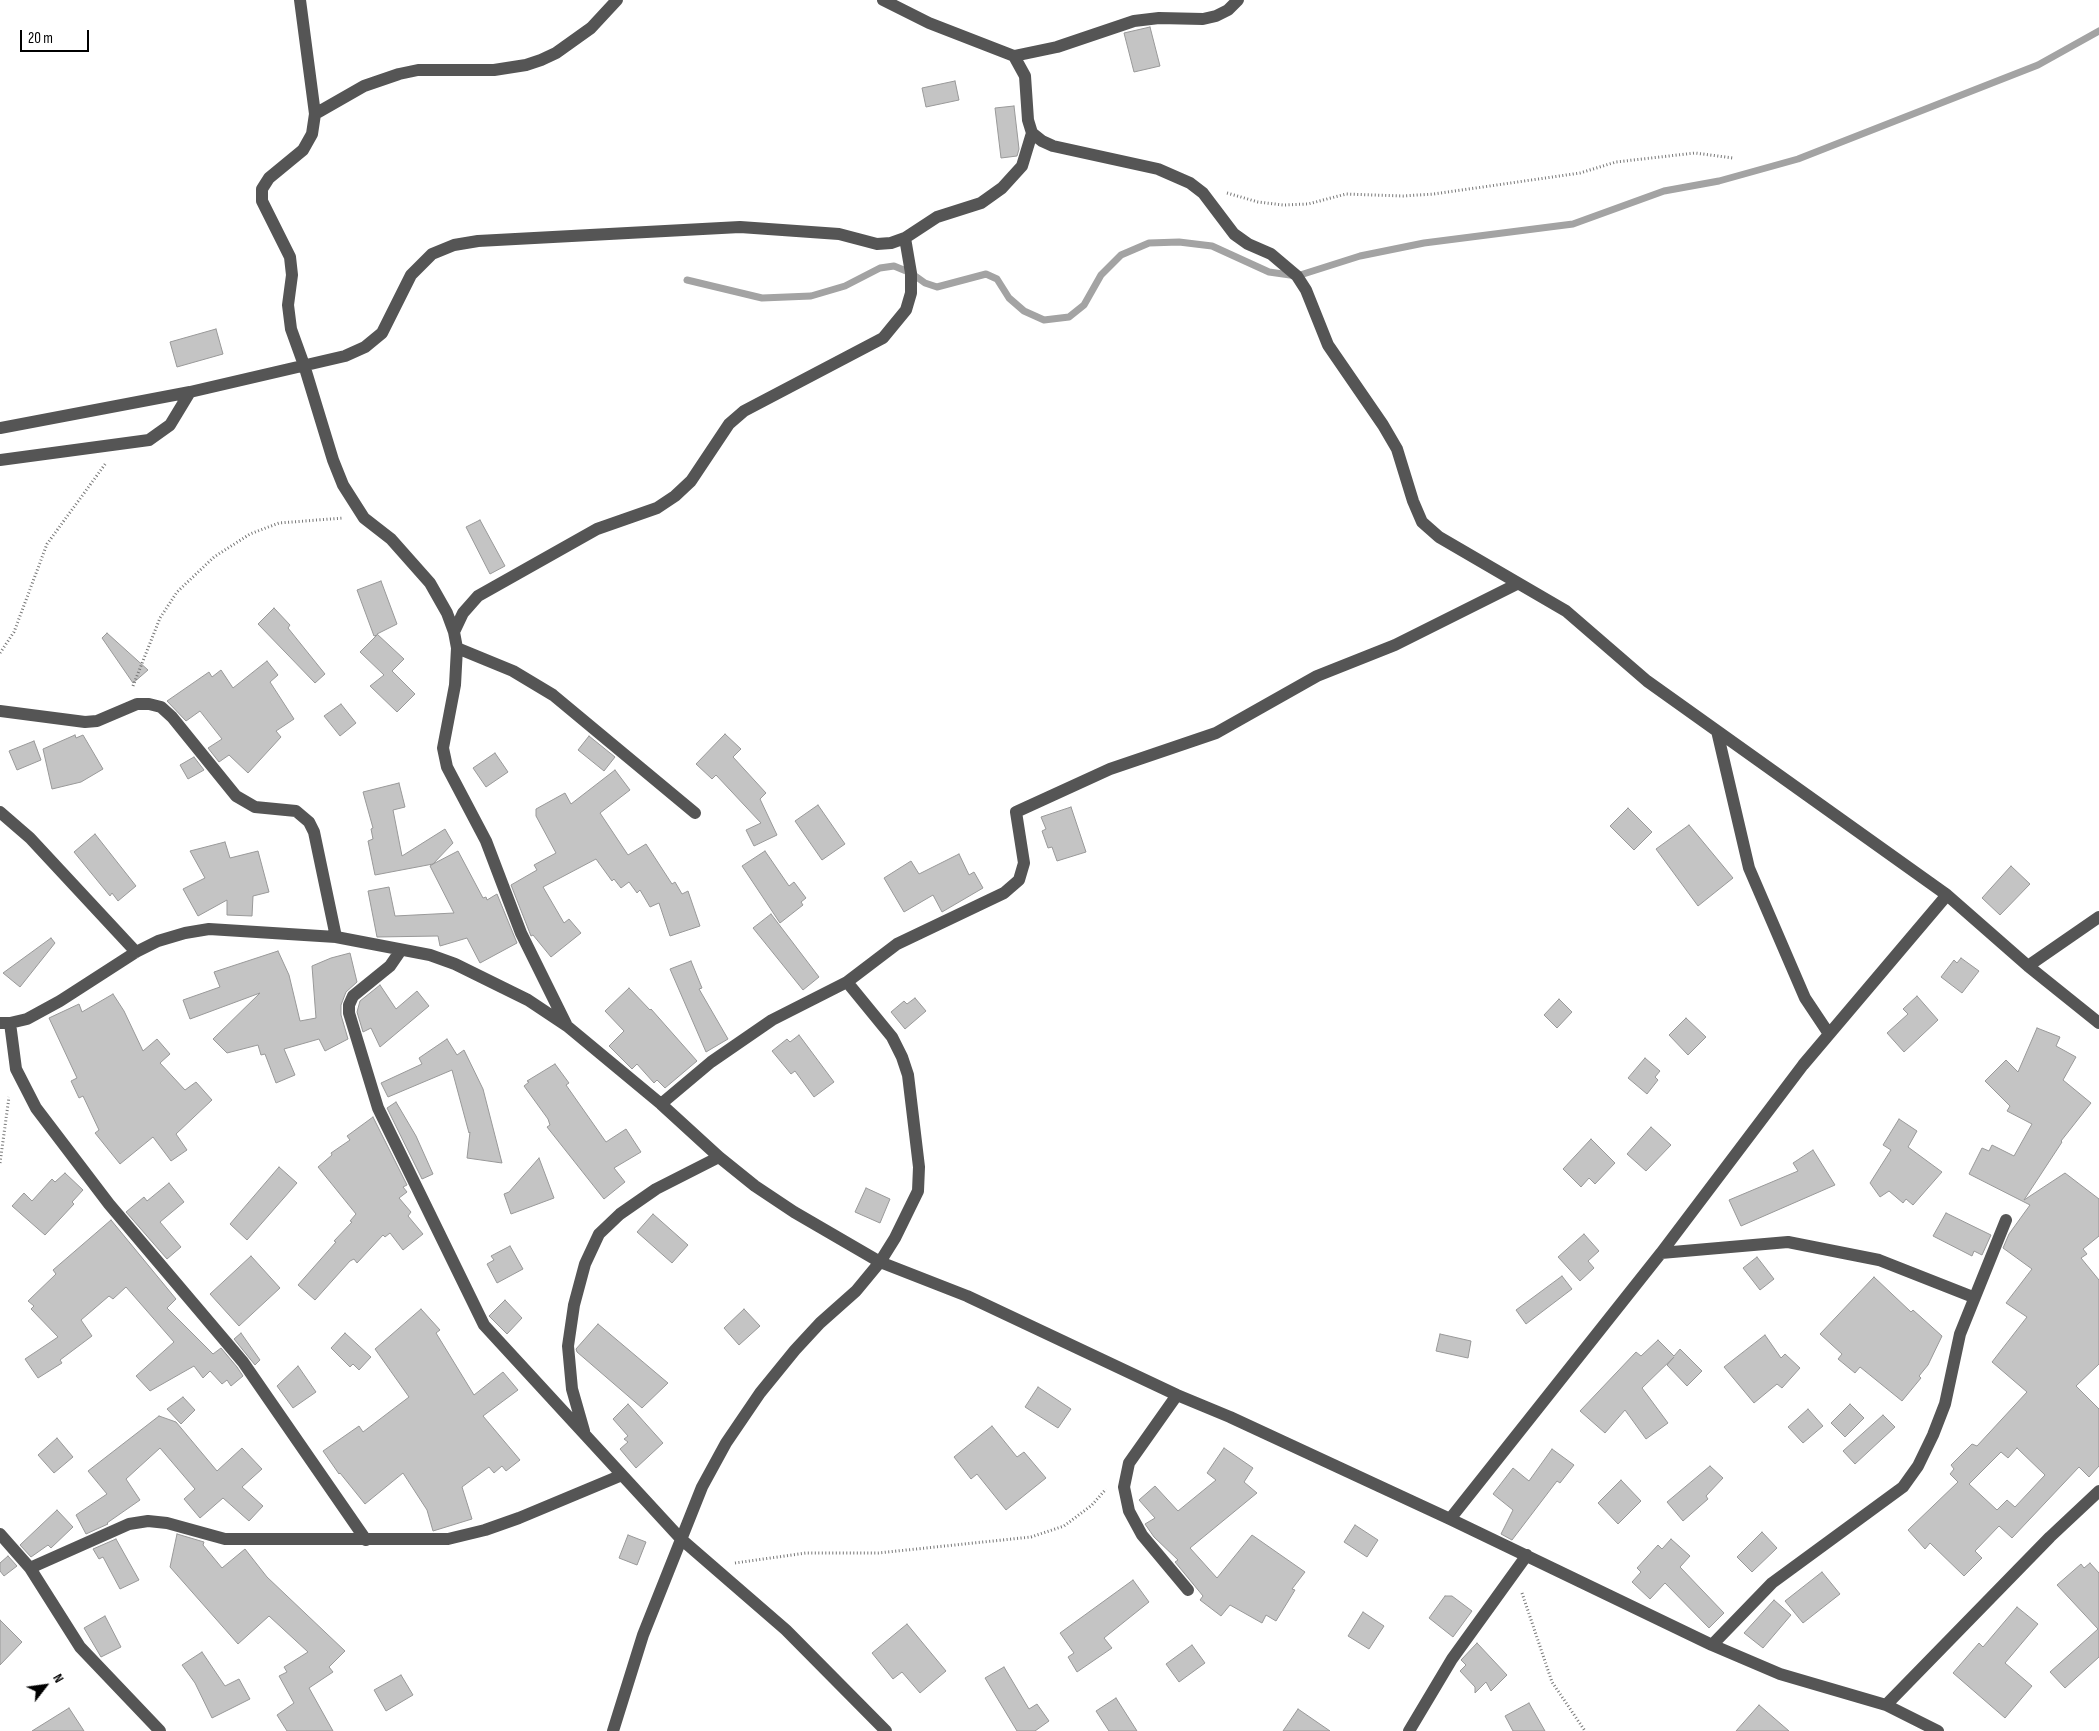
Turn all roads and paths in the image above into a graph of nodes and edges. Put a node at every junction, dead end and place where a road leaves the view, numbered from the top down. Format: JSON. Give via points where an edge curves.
{"nodes":[{"id":1,"x":300,"y":0,"type":"edge"},
{"id":2,"x":617,"y":0,"type":"edge"},
{"id":3,"x":884,"y":0,"type":"edge"},
{"id":4,"x":1238,"y":0,"type":"edge"},
{"id":5,"x":1014,"y":56,"type":"junction"},
{"id":6,"x":315,"y":114,"type":"junction"},
{"id":7,"x":1032,"y":133,"type":"junction"},
{"id":8,"x":1733,"y":158,"type":"dead end"},
{"id":9,"x":1224,"y":192,"type":"dead end"},
{"id":10,"x":905,"y":238,"type":"junction"},
{"id":11,"x":304,"y":365,"type":"junction"},
{"id":12,"x":190,"y":392,"type":"junction"},
{"id":13,"x":0,"y":428,"type":"edge"},
{"id":14,"x":120,"y":444,"type":"junction"},
{"id":15,"x":0,"y":460,"type":"edge"},
{"id":16,"x":364,"y":518,"type":"junction"},
{"id":17,"x":1517,"y":584,"type":"junction"},
{"id":18,"x":454,"y":632,"type":"junction"},
{"id":19,"x":457,"y":648,"type":"junction"},
{"id":20,"x":0,"y":653,"type":"edge"},
{"id":21,"x":125,"y":708,"type":"junction"},
{"id":22,"x":0,"y":711,"type":"edge"},
{"id":23,"x":1717,"y":731,"type":"junction"},
{"id":24,"x":0,"y":812,"type":"edge"},
{"id":25,"x":695,"y":813,"type":"dead end"},
{"id":26,"x":1947,"y":895,"type":"junction"},
{"id":27,"x":2099,"y":917,"type":"edge"},
{"id":28,"x":336,"y":937,"type":"junction"},
{"id":29,"x":401,"y":950,"type":"junction"},
{"id":30,"x":136,"y":952,"type":"junction"},
{"id":31,"x":2028,"y":966,"type":"junction"},
{"id":32,"x":847,"y":982,"type":"junction"},
{"id":33,"x":5,"y":1023,"type":"edge"},
{"id":34,"x":2099,"y":1023,"type":"edge"},
{"id":35,"x":567,"y":1026,"type":"junction"},
{"id":36,"x":1829,"y":1034,"type":"junction"},
{"id":37,"x":16,"y":1070,"type":"junction"},
{"id":38,"x":661,"y":1104,"type":"junction"},
{"id":39,"x":718,"y":1157,"type":"junction"},
{"id":40,"x":0,"y":1163,"type":"edge"},
{"id":41,"x":2006,"y":1220,"type":"dead end"},
{"id":42,"x":1661,"y":1253,"type":"junction"},
{"id":43,"x":880,"y":1262,"type":"junction"},
{"id":44,"x":1973,"y":1297,"type":"junction"},
{"id":45,"x":1177,"y":1395,"type":"junction"},
{"id":46,"x":586,"y":1435,"type":"junction"},
{"id":47,"x":1129,"y":1463,"type":"junction"},
{"id":48,"x":622,"y":1475,"type":"junction"},
{"id":49,"x":2099,"y":1491,"type":"edge"},
{"id":50,"x":1450,"y":1519,"type":"junction"},
{"id":51,"x":0,"y":1534,"type":"edge"},
{"id":52,"x":681,"y":1539,"type":"junction"},
{"id":53,"x":366,"y":1540,"type":"junction"},
{"id":54,"x":1527,"y":1555,"type":"junction"},
{"id":55,"x":714,"y":1566,"type":"junction"},
{"id":56,"x":30,"y":1568,"type":"junction"},
{"id":57,"x":1515,"y":1571,"type":"junction"},
{"id":58,"x":1188,"y":1590,"type":"dead end"},
{"id":59,"x":1712,"y":1644,"type":"junction"},
{"id":60,"x":1886,"y":1705,"type":"junction"},
{"id":61,"x":160,"y":1731,"type":"edge"},
{"id":62,"x":613,"y":1731,"type":"edge"},
{"id":63,"x":886,"y":1731,"type":"edge"},
{"id":64,"x":1409,"y":1731,"type":"edge"},
{"id":65,"x":1585,"y":1731,"type":"edge"},
{"id":66,"x":1938,"y":1731,"type":"edge"}],
"edges":[{"from":1,"to":6,"type":"street"},
{"from":2,"to":6,"type":"street","via":[[591,28],[541,60],[494,70],[418,70],[399,74],[364,86]]},
{"from":3,"to":5,"type":"street","via":[[929,23]]},
{"from":4,"to":5,"type":"street","via":[[1216,16],[1134,21],[1058,47]]},
{"from":5,"to":7,"type":"street","via":[[1025,76]]},
{"from":6,"to":11,"type":"street","via":[[312,134],[304,150],[269,178],[262,189],[262,201],[290,257],[290,329]]},
{"from":7,"to":10,"type":"street","via":[[1022,166],[1002,188],[981,203],[937,217]]},
{"from":7,"to":17,"type":"street","via":[[1053,146],[1158,169],[1190,183],[1203,193],[1234,234],[1284,264],[1306,290],[1328,345],[1397,449],[1422,522],[1439,538]]},
{"from":8,"to":9,"type":"path","via":[[1694,153],[1616,162],[1580,173],[1434,194],[1346,194],[1308,204],[1258,202]]},
{"from":10,"to":11,"type":"street","via":[[877,244],[839,234],[740,227],[454,245],[432,254],[411,275],[382,333],[365,347],[345,356]]},
{"from":10,"to":18,"type":"street","via":[[911,293],[906,310],[883,338],[744,411],[729,424],[691,480],[675,496],[657,508],[597,529],[478,596]]},
{"from":11,"to":12,"type":"street"},
{"from":11,"to":16,"type":"street","via":[[333,460],[343,485]]},
{"from":12,"to":13,"type":"street"},
{"from":12,"to":14,"type":"street","via":[[161,434],[149,440]]},
{"from":14,"to":15,"type":"street"},
{"from":14,"to":20,"type":"path","via":[[47,544],[14,632]]},
{"from":16,"to":18,"type":"street","via":[[391,539],[430,583]]},
{"from":16,"to":21,"type":"path","via":[[279,524],[250,534],[214,557],[177,592],[160,618]]},
{"from":17,"to":23,"type":"street","via":[[1566,610],[1647,681]]},
{"from":17,"to":32,"type":"street","via":[[1395,644],[1317,676],[1216,733],[1110,769],[1016,812],[1024,862],[1019,880],[1004,893],[897,944]]},
{"from":18,"to":19,"type":"street"},
{"from":19,"to":25,"type":"street","via":[[513,671],[553,695]]},
{"from":19,"to":35,"type":"street","via":[[455,685],[443,748],[447,767],[486,841],[521,933]]},
{"from":21,"to":22,"type":"street","via":[[97,721],[85,722]]},
{"from":21,"to":28,"type":"street","via":[[137,704],[161,707],[228,789],[245,802],[268,809],[289,809],[303,815],[314,832]]},
{"from":23,"to":26,"type":"street"},
{"from":23,"to":36,"type":"street","via":[[1749,868],[1805,998]]},
{"from":24,"to":30,"type":"street","via":[[30,838]]},
{"from":26,"to":31,"type":"street"},
{"from":26,"to":36,"type":"street"},
{"from":27,"to":31,"type":"street"},
{"from":28,"to":29,"type":"street"},
{"from":28,"to":30,"type":"street","via":[[209,929],[176,936]]},
{"from":29,"to":35,"type":"street","via":[[455,964],[528,1000]]},
{"from":29,"to":46,"type":"street","via":[[390,966],[353,996],[349,1005],[378,1108],[484,1325]]},
{"from":30,"to":33,"type":"street","via":[[27,1019]]},
{"from":31,"to":34,"type":"street"},
{"from":32,"to":38,"type":"street","via":[[743,1038]]},
{"from":32,"to":43,"type":"street","via":[[892,1037],[902,1057],[908,1075],[919,1167],[918,1192]]},
{"from":33,"to":37,"type":"street"},
{"from":35,"to":38,"type":"street"},
{"from":36,"to":42,"type":"street"},
{"from":37,"to":40,"type":"path"},
{"from":37,"to":53,"type":"street","via":[[36,1108],[109,1204],[243,1362]]},
{"from":38,"to":39,"type":"street"},
{"from":39,"to":43,"type":"street","via":[[794,1212]]},
{"from":39,"to":46,"type":"street","via":[[656,1189],[627,1209],[599,1234],[584,1264],[568,1346],[572,1389]]},
{"from":41,"to":44,"type":"street"},
{"from":42,"to":44,"type":"street","via":[[1788,1242],[1879,1260]]},
{"from":42,"to":50,"type":"street"},
{"from":43,"to":45,"type":"street","via":[[967,1296]]},
{"from":43,"to":52,"type":"street","via":[[856,1291],[795,1350],[760,1393],[726,1443],[702,1487]]},
{"from":44,"to":59,"type":"street","via":[[1960,1334],[1945,1404],[1918,1466],[1903,1487],[1772,1583]]},
{"from":45,"to":47,"type":"street"},
{"from":45,"to":50,"type":"street"},
{"from":46,"to":48,"type":"street"},
{"from":47,"to":55,"type":"path","via":[[1092,1505],[1064,1526],[1031,1538],[878,1553],[806,1553]]},
{"from":47,"to":58,"type":"street","via":[[1124,1488],[1129,1511],[1142,1535]]},
{"from":48,"to":52,"type":"street"},
{"from":48,"to":53,"type":"street","via":[[486,1530],[448,1539]]},
{"from":49,"to":60,"type":"street"},
{"from":50,"to":54,"type":"street"},
{"from":51,"to":56,"type":"street"},
{"from":52,"to":55,"type":"street"},
{"from":52,"to":62,"type":"street","via":[[643,1635]]},
{"from":53,"to":56,"type":"street","via":[[225,1539],[148,1521],[129,1524]]},
{"from":54,"to":57,"type":"street"},
{"from":54,"to":59,"type":"street"},
{"from":55,"to":63,"type":"street","via":[[786,1630]]},
{"from":56,"to":61,"type":"street","via":[[80,1647]]},
{"from":57,"to":64,"type":"street","via":[[1452,1659]]},
{"from":57,"to":65,"type":"path","via":[[1552,1682]]},
{"from":59,"to":60,"type":"street","via":[[1780,1674]]},
{"from":60,"to":66,"type":"street"}]}
